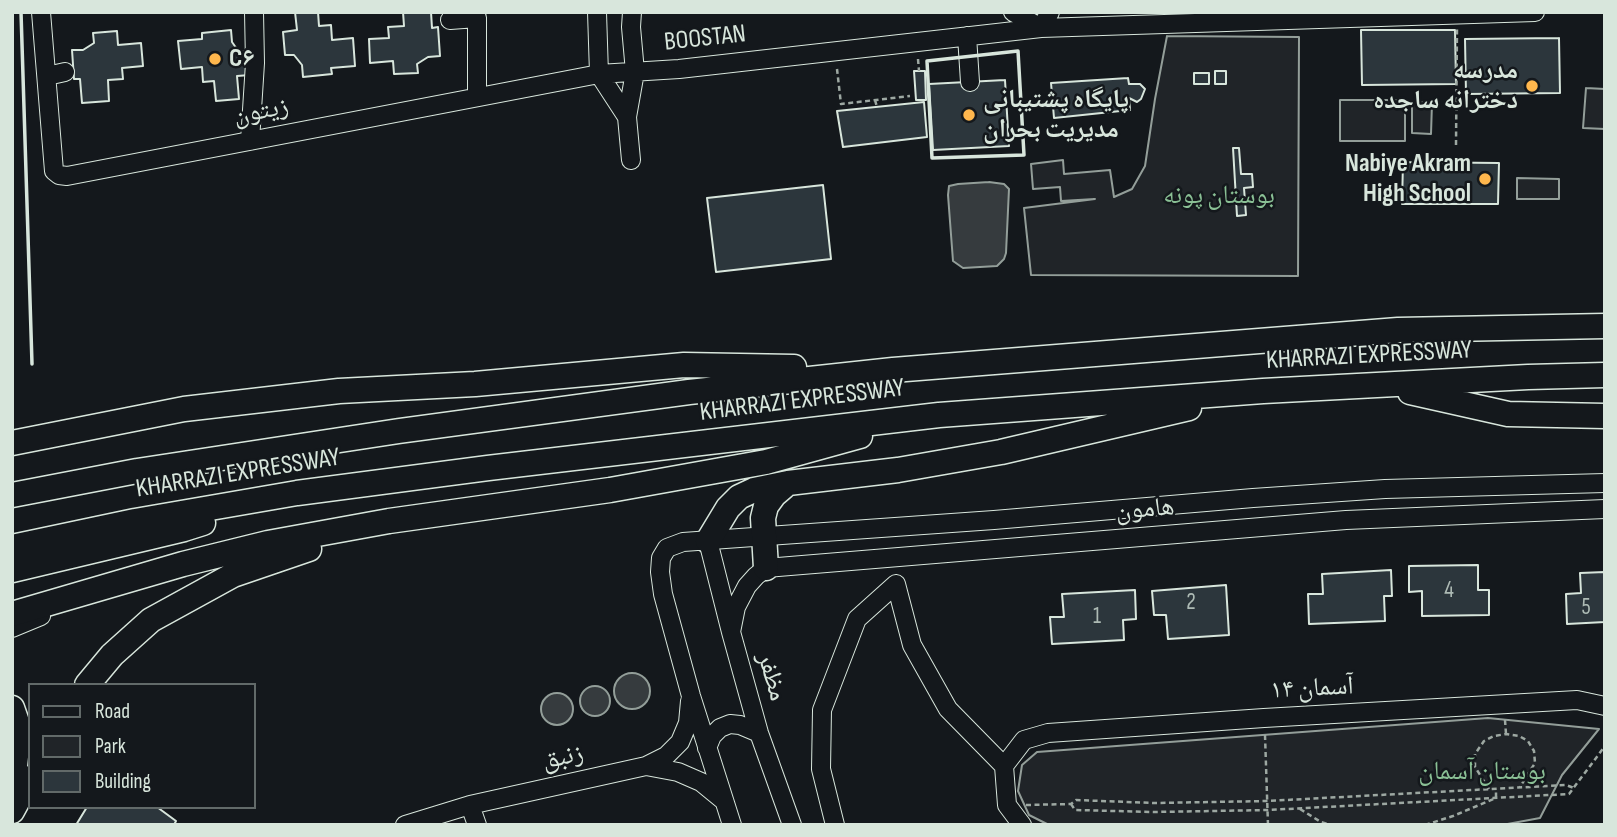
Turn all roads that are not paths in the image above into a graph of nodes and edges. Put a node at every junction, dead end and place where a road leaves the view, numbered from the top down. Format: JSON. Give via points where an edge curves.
{"nodes":[{"id":1,"x":40,"y":12,"type":"edge"},
{"id":2,"x":254,"y":12,"type":"edge"},
{"id":3,"x":1013,"y":12,"type":"edge"},
{"id":4,"x":1535,"y":12,"type":"edge"},
{"id":5,"x":597,"y":14,"type":"edge"},
{"id":6,"x":1381,"y":14,"type":"edge"},
{"id":7,"x":477,"y":15,"type":"edge"},
{"id":8,"x":450,"y":20,"type":"dead end"},
{"id":9,"x":631,"y":20,"type":"edge"},
{"id":10,"x":1046,"y":20,"type":"edge"},
{"id":11,"x":967,"y":36,"type":"junction"},
{"id":12,"x":65,"y":72,"type":"dead end"},
{"id":13,"x":635,"y":72,"type":"junction"},
{"id":14,"x":599,"y":74,"type":"junction"},
{"id":15,"x":47,"y":76,"type":"junction"},
{"id":16,"x":970,"y":82,"type":"dead end"},
{"id":17,"x":477,"y":97,"type":"junction"},
{"id":18,"x":627,"y":117,"type":"junction"},
{"id":19,"x":250,"y":141,"type":"junction"},
{"id":20,"x":631,"y":160,"type":"dead end"},
{"id":21,"x":1605,"y":326,"type":"edge"},
{"id":22,"x":893,"y":370,"type":"junction"},
{"id":23,"x":1605,"y":375,"type":"edge"},
{"id":24,"x":1378,"y":385,"type":"junction"},
{"id":25,"x":1263,"y":391,"type":"junction"},
{"id":26,"x":939,"y":415,"type":"junction"},
{"id":27,"x":1605,"y":416,"type":"edge"},
{"id":28,"x":12,"y":443,"type":"edge"},
{"id":29,"x":1605,"y":482,"type":"edge"},
{"id":30,"x":788,"y":483,"type":"junction"},
{"id":31,"x":1385,"y":489,"type":"junction"},
{"id":32,"x":297,"y":493,"type":"junction"},
{"id":33,"x":12,"y":495,"type":"edge"},
{"id":34,"x":1605,"y":509,"type":"edge"},
{"id":35,"x":460,"y":510,"type":"junction"},
{"id":36,"x":1385,"y":517,"type":"junction"},
{"id":37,"x":764,"y":536,"type":"junction"},
{"id":38,"x":708,"y":541,"type":"junction"},
{"id":39,"x":12,"y":547,"type":"edge"},
{"id":40,"x":766,"y":568,"type":"junction"},
{"id":41,"x":12,"y":570,"type":"edge"},
{"id":42,"x":120,"y":583,"type":"junction"},
{"id":43,"x":12,"y":614,"type":"edge"},
{"id":44,"x":12,"y":628,"type":"edge"},
{"id":45,"x":731,"y":632,"type":"junction"},
{"id":46,"x":88,"y":683,"type":"edge"},
{"id":47,"x":691,"y":696,"type":"junction"},
{"id":48,"x":1605,"y":706,"type":"edge"},
{"id":49,"x":12,"y":708,"type":"edge"},
{"id":50,"x":759,"y":733,"type":"junction"},
{"id":51,"x":708,"y":748,"type":"junction"},
{"id":52,"x":646,"y":766,"type":"junction"},
{"id":53,"x":1004,"y":766,"type":"junction"},
{"id":54,"x":12,"y":777,"type":"edge"},
{"id":55,"x":28,"y":782,"type":"edge"},
{"id":56,"x":723,"y":800,"type":"junction"},
{"id":57,"x":470,"y":805,"type":"junction"},
{"id":58,"x":12,"y":811,"type":"edge"},
{"id":59,"x":1024,"y":819,"type":"edge"},
{"id":60,"x":405,"y":825,"type":"edge"},
{"id":61,"x":477,"y":825,"type":"edge"},
{"id":62,"x":732,"y":825,"type":"edge"},
{"id":63,"x":792,"y":825,"type":"edge"},
{"id":64,"x":835,"y":825,"type":"edge"}],
"edges":[{"from":1,"to":15,"type":"street","name":"زیتون"},
{"from":2,"to":19,"type":"street"},
{"from":3,"to":10,"type":"street"},
{"from":4,"to":6,"type":"street","name":"BOOSTAN"},
{"from":5,"to":9,"type":"street","via":[[610,32],[624,31]]},
{"from":5,"to":14,"type":"street"},
{"from":6,"to":10,"type":"street","name":"BOOSTAN","via":[[1307,20]]},
{"from":7,"to":8,"type":"street"},
{"from":7,"to":17,"type":"street"},
{"from":9,"to":13,"type":"street"},
{"from":10,"to":11,"type":"street","name":"BOOSTAN"},
{"from":11,"to":13,"type":"street","name":"BOOSTAN"},
{"from":11,"to":16,"type":"street"},
{"from":12,"to":15,"type":"street"},
{"from":13,"to":14,"type":"street","name":"زیتون"},
{"from":13,"to":18,"type":"street"},
{"from":14,"to":17,"type":"street","name":"زیتون"},
{"from":14,"to":18,"type":"street"},
{"from":15,"to":19,"type":"street","name":"زیتون","via":[[54,171],[60,175]]},
{"from":17,"to":19,"type":"street","name":"زیتون"},
{"from":18,"to":20,"type":"street"},
{"from":21,"to":22,"type":"highway","name":"KHARRAZI EXPRESSWAY","via":[[1398,330]]},
{"from":22,"to":28,"type":"highway","via":[[684,365],[339,391],[184,408]]},
{"from":22,"to":33,"type":"highway","name":"KHARRAZI EXPRESSWAY","via":[[399,431]]},
{"from":23,"to":24,"type":"highway","name":"KHARRAZI EXPRESSWAY"},
{"from":24,"to":25,"type":"highway","name":"KHARRAZI EXPRESSWAY"},
{"from":24,"to":27,"type":"highway","via":[[1508,414]]},
{"from":25,"to":26,"type":"highway","name":"KHARRAZI EXPRESSWAY"},
{"from":25,"to":30,"type":"highway","via":[[1001,452]]},
{"from":26,"to":32,"type":"highway","name":"KHARRAZI EXPRESSWAY"},
{"from":26,"to":35,"type":"highway","via":[[766,461],[610,490]]},
{"from":29,"to":31,"type":"street","name":"هامون"},
{"from":30,"to":37,"type":"highway","via":[[766,506]]},
{"from":30,"to":38,"type":"highway","via":[[739,497]]},
{"from":31,"to":36,"type":"street"},
{"from":31,"to":37,"type":"street","name":"هامون"},
{"from":32,"to":39,"type":"highway","name":"KHARRAZI EXPRESSWAY"},
{"from":32,"to":41,"type":"highway","via":[[184,529]]},
{"from":34,"to":36,"type":"street","name":"هامون"},
{"from":35,"to":42,"type":"highway","via":[[268,543]]},
{"from":35,"to":46,"type":"highway","via":[[322,545],[233,575],[151,620]]},
{"from":36,"to":40,"type":"street","name":"هامون"},
{"from":37,"to":38,"type":"street","name":"هامون"},
{"from":37,"to":40,"type":"highway"},
{"from":38,"to":45,"type":"street","name":"مظفر"},
{"from":38,"to":47,"type":"street","name":"هامون","via":[[683,542],[667,548],[661,558],[663,594]]},
{"from":40,"to":45,"type":"street","via":[[747,586]]},
{"from":42,"to":43,"type":"highway"},
{"from":42,"to":44,"type":"street"},
{"from":45,"to":50,"type":"street","name":"مظفر"},
{"from":47,"to":51,"type":"street"},
{"from":47,"to":52,"type":"street","name":"زنبق","via":[[680,742]]},
{"from":48,"to":53,"type":"street","name":"آسمان ۱۴","via":[[1577,700],[1048,733],[1024,740]]},
{"from":49,"to":54,"type":"highway","via":[[19,728]]},
{"from":50,"to":51,"type":"street","via":[[730,724],[712,736]]},
{"from":50,"to":63,"type":"street","name":"مظفر"},
{"from":51,"to":56,"type":"street"},
{"from":52,"to":56,"type":"street","via":[[701,782]]},
{"from":52,"to":57,"type":"street","name":"زنبق"},
{"from":53,"to":59,"type":"street","via":[[1007,805]]},
{"from":53,"to":64,"type":"street","via":[[948,709],[912,645],[896,584],[857,619],[822,710],[821,769]]},
{"from":55,"to":58,"type":"highway"},
{"from":56,"to":62,"type":"street"},
{"from":57,"to":60,"type":"street","name":"زنبق"},
{"from":57,"to":61,"type":"street"}]}
